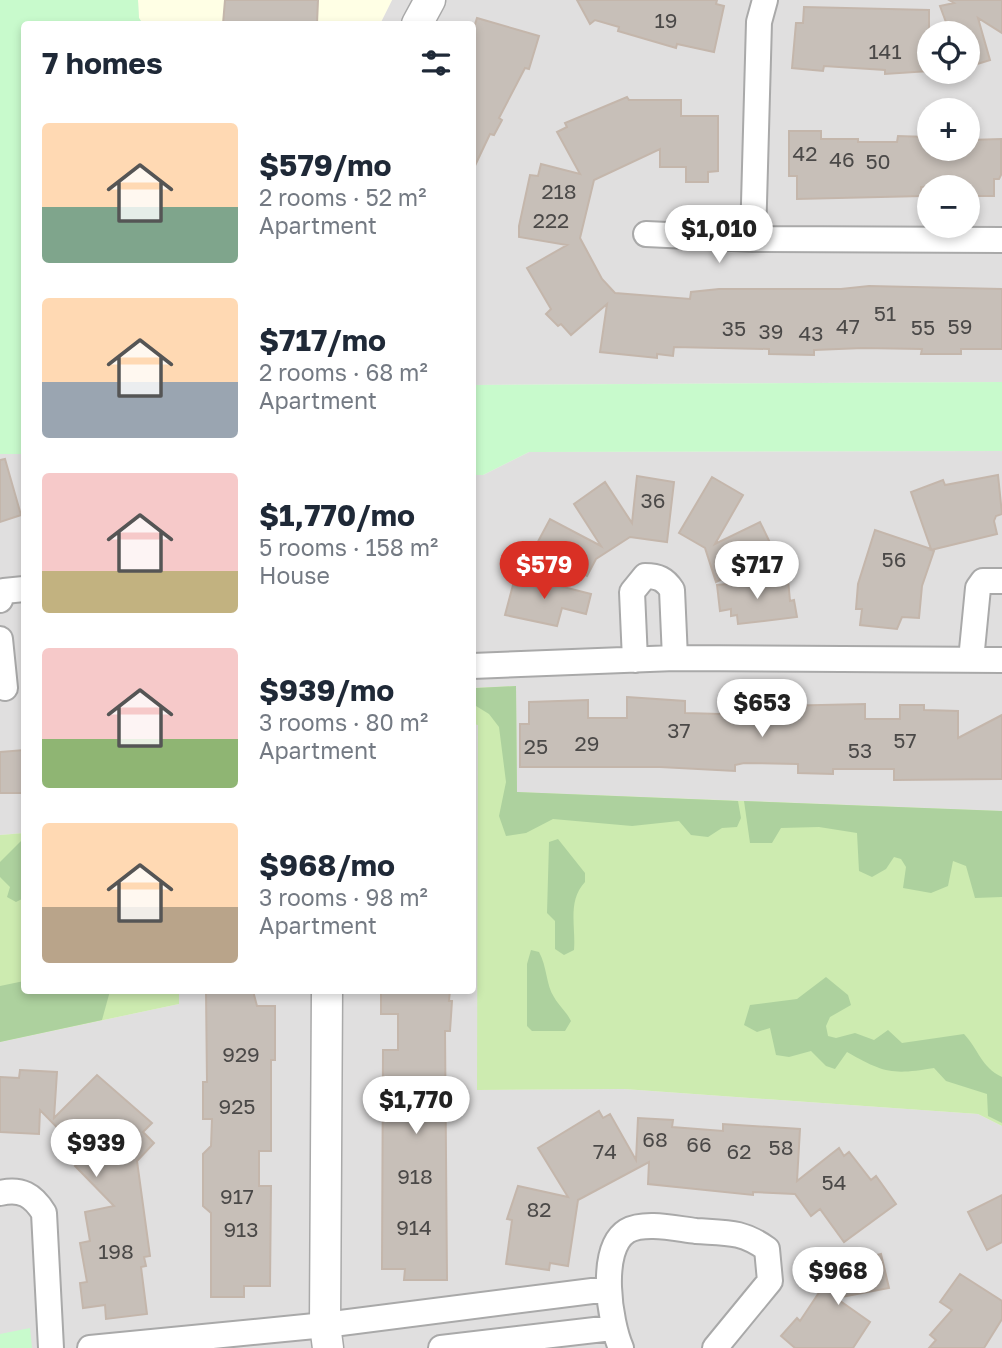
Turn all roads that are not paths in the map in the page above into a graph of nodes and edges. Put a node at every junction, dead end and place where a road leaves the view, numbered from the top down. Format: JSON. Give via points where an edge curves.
{"nodes":[{"id":1,"x":430,"y":0,"type":"edge"},
{"id":2,"x":765,"y":0,"type":"edge"},
{"id":3,"x":419,"y":21,"type":"edge"},
{"id":4,"x":646,"y":234,"type":"dead end"},
{"id":5,"x":753,"y":239,"type":"junction"},
{"id":6,"x":1002,"y":240,"type":"edge"},
{"id":7,"x":1002,"y":581,"type":"edge"},
{"id":8,"x":21,"y":589,"type":"edge"},
{"id":9,"x":0,"y":600,"type":"edge"},
{"id":10,"x":0,"y":639,"type":"edge"},
{"id":11,"x":675,"y":658,"type":"junction"},
{"id":12,"x":635,"y":660,"type":"junction"},
{"id":13,"x":971,"y":660,"type":"junction"},
{"id":14,"x":1002,"y":660,"type":"edge"},
{"id":15,"x":476,"y":666,"type":"edge"},
{"id":16,"x":10,"y":688,"type":"edge"},
{"id":17,"x":327,"y":994,"type":"edge"},
{"id":18,"x":0,"y":1193,"type":"edge"},
{"id":19,"x":608,"y":1289,"type":"junction"},
{"id":20,"x":327,"y":1336,"type":"edge"},
{"id":21,"x":617,"y":1338,"type":"edge"},
{"id":22,"x":51,"y":1348,"type":"edge"},
{"id":23,"x":90,"y":1348,"type":"edge"},
{"id":24,"x":441,"y":1348,"type":"edge"},
{"id":25,"x":715,"y":1348,"type":"edge"}],
"edges":[{"from":1,"to":3,"type":"street"},
{"from":2,"to":5,"type":"street","via":[[759,22]]},
{"from":4,"to":5,"type":"street"},
{"from":5,"to":6,"type":"street"},
{"from":7,"to":13,"type":"street","via":[[983,581],[978,588]]},
{"from":8,"to":9,"type":"street","via":[[4,591]]},
{"from":10,"to":16,"type":"street"},
{"from":11,"to":12,"type":"street"},
{"from":11,"to":12,"type":"street","via":[[672,590],[666,581],[645,576],[632,592]]},
{"from":11,"to":13,"type":"street"},
{"from":12,"to":15,"type":"street"},
{"from":13,"to":14,"type":"street"},
{"from":17,"to":20,"type":"street"},
{"from":18,"to":22,"type":"street","via":[[20,1191],[36,1200],[44,1213]]},
{"from":19,"to":20,"type":"street"},
{"from":19,"to":21,"type":"street"},
{"from":19,"to":25,"type":"street","via":[[616,1245],[627,1231],[645,1227],[748,1235],[767,1249],[770,1281]]},
{"from":20,"to":23,"type":"street"},
{"from":21,"to":24,"type":"street"}]}
